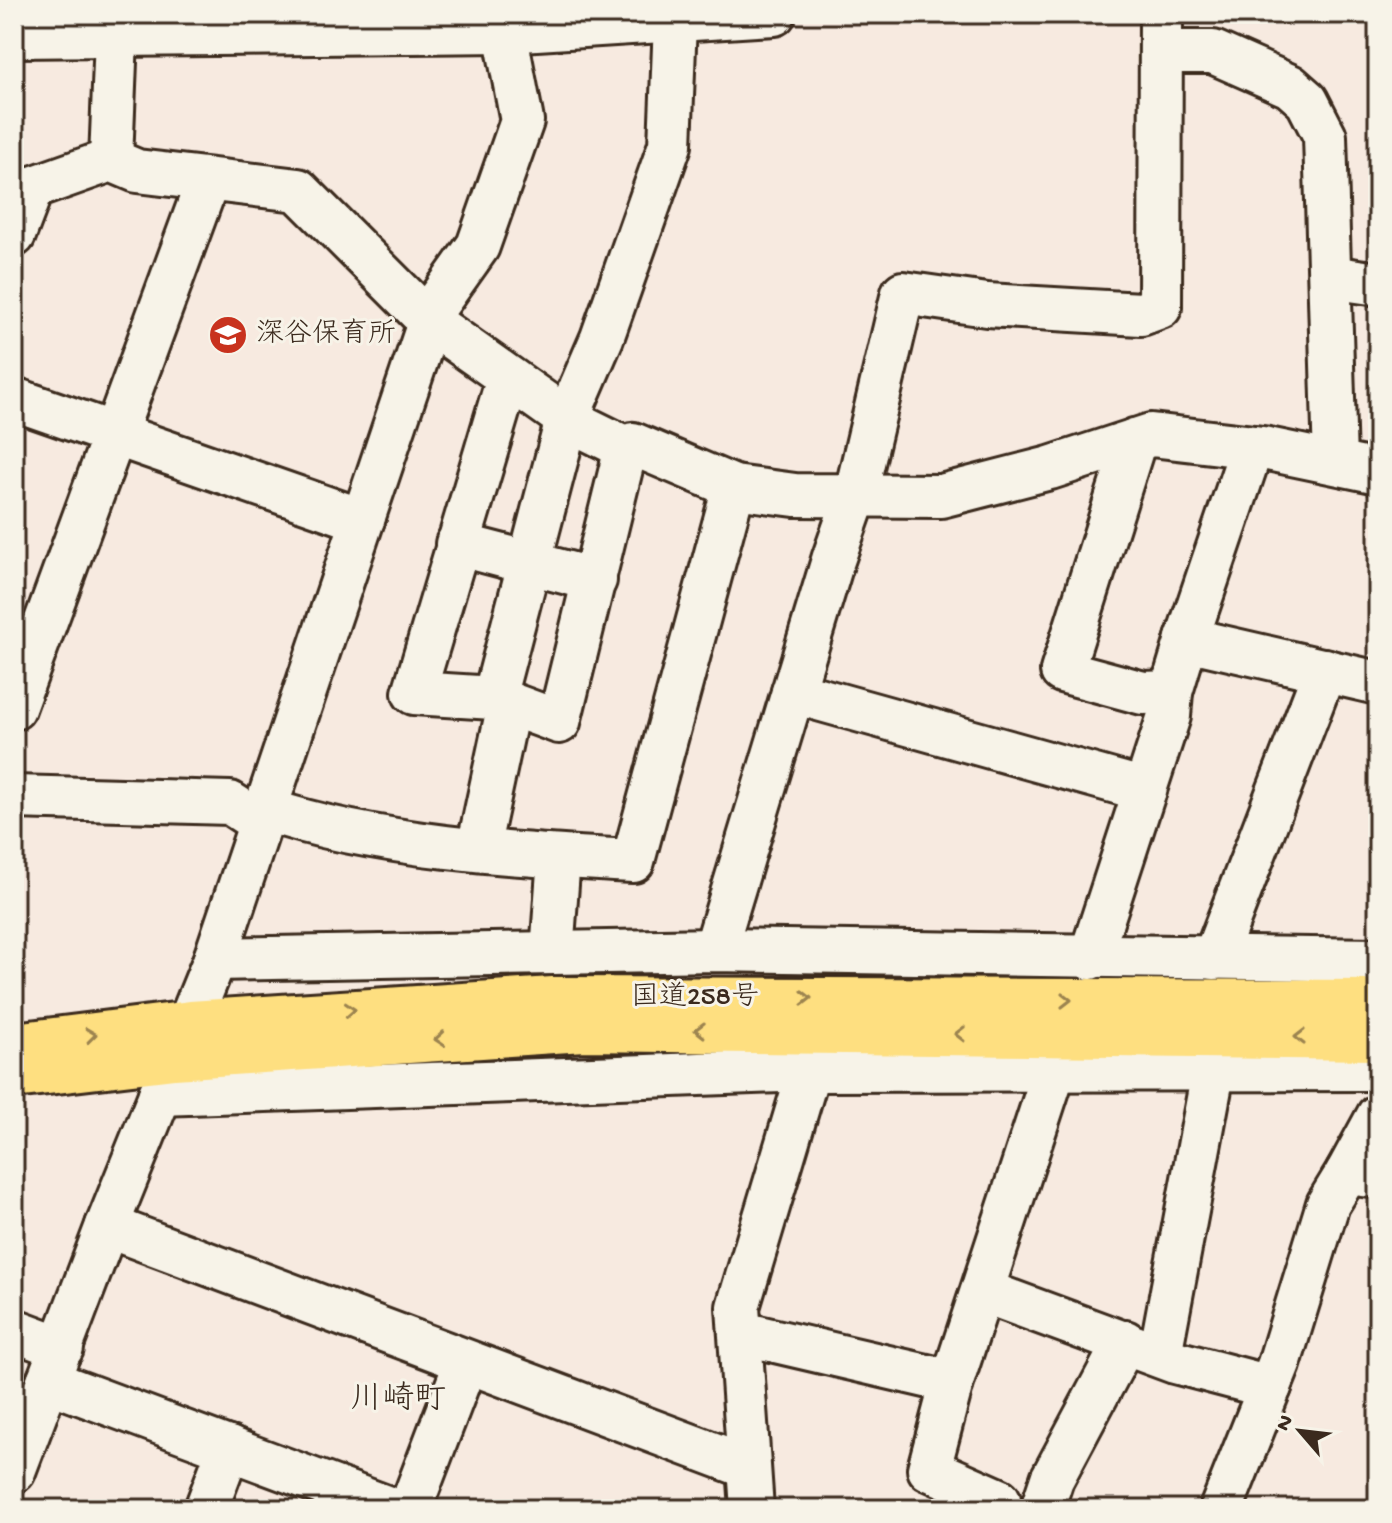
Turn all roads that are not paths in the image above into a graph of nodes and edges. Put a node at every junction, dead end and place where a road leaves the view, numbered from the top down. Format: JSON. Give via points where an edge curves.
{"nodes":[{"id":1,"x":774,"y":14,"type":"edge"},
{"id":2,"x":675,"y":22,"type":"junction"},
{"id":3,"x":505,"y":31,"type":"junction"},
{"id":4,"x":1161,"y":33,"type":"edge"},
{"id":5,"x":14,"y":36,"type":"edge"},
{"id":6,"x":116,"y":37,"type":"junction"},
{"id":7,"x":111,"y":160,"type":"junction"},
{"id":8,"x":208,"y":180,"type":"junction"},
{"id":9,"x":23,"y":188,"type":"edge"},
{"id":10,"x":14,"y":235,"type":"edge"},
{"id":11,"x":1330,"y":277,"type":"junction"},
{"id":12,"x":1378,"y":284,"type":"edge"},
{"id":13,"x":430,"y":322,"type":"junction"},
{"id":14,"x":508,"y":378,"type":"junction"},
{"id":15,"x":14,"y":399,"type":"edge"},
{"id":16,"x":567,"y":419,"type":"junction"},
{"id":17,"x":114,"y":435,"type":"junction"},
{"id":18,"x":1135,"y":440,"type":"junction"},
{"id":19,"x":1252,"y":447,"type":"junction"},
{"id":20,"x":626,"y":448,"type":"junction"},
{"id":21,"x":1335,"y":462,"type":"junction"},
{"id":22,"x":1378,"y":472,"type":"edge"},
{"id":23,"x":734,"y":487,"type":"junction"},
{"id":24,"x":855,"y":497,"type":"junction"},
{"id":25,"x":364,"y":517,"type":"junction"},
{"id":26,"x":457,"y":544,"type":"junction"},
{"id":27,"x":529,"y":562,"type":"junction"},
{"id":28,"x":595,"y":580,"type":"junction"},
{"id":29,"x":1187,"y":639,"type":"junction"},
{"id":30,"x":1325,"y":670,"type":"junction"},
{"id":31,"x":1378,"y":683,"type":"edge"},
{"id":32,"x":793,"y":692,"type":"junction"},
{"id":33,"x":1171,"y":692,"type":"junction"},
{"id":34,"x":502,"y":701,"type":"junction"},
{"id":35,"x":14,"y":708,"type":"edge"},
{"id":36,"x":1145,"y":790,"type":"junction"},
{"id":37,"x":14,"y":797,"type":"edge"},
{"id":38,"x":262,"y":816,"type":"junction"},
{"id":39,"x":478,"y":849,"type":"junction"},
{"id":40,"x":559,"y":857,"type":"junction"},
{"id":41,"x":715,"y":950,"type":"junction"},
{"id":42,"x":552,"y":953,"type":"junction"},
{"id":43,"x":1090,"y":958,"type":"junction"},
{"id":44,"x":1214,"y":958,"type":"junction"},
{"id":45,"x":215,"y":959,"type":"junction"},
{"id":46,"x":1378,"y":960,"type":"edge"},
{"id":47,"x":1378,"y":1002,"type":"edge"},
{"id":48,"x":1378,"y":1038,"type":"edge"},
{"id":49,"x":1220,"y":1043,"type":"junction"},
{"id":50,"x":14,"y":1045,"type":"edge"},
{"id":51,"x":175,"y":1058,"type":"junction"},
{"id":52,"x":1378,"y":1069,"type":"edge"},
{"id":53,"x":809,"y":1070,"type":"junction"},
{"id":54,"x":1054,"y":1071,"type":"junction"},
{"id":55,"x":14,"y":1076,"type":"edge"},
{"id":56,"x":1378,"y":1116,"type":"edge"},
{"id":57,"x":1363,"y":1175,"type":"edge"},
{"id":58,"x":107,"y":1226,"type":"junction"},
{"id":59,"x":983,"y":1291,"type":"junction"},
{"id":60,"x":14,"y":1330,"type":"edge"},
{"id":61,"x":741,"y":1333,"type":"junction"},
{"id":62,"x":1142,"y":1348,"type":"junction"},
{"id":63,"x":466,"y":1362,"type":"junction"},
{"id":64,"x":55,"y":1365,"type":"junction"},
{"id":65,"x":952,"y":1382,"type":"junction"},
{"id":66,"x":1270,"y":1387,"type":"junction"},
{"id":67,"x":229,"y":1448,"type":"junction"},
{"id":68,"x":748,"y":1467,"type":"junction"},
{"id":69,"x":14,"y":1471,"type":"edge"},
{"id":70,"x":206,"y":1509,"type":"edge"},
{"id":71,"x":391,"y":1509,"type":"edge"},
{"id":72,"x":410,"y":1509,"type":"edge"},
{"id":73,"x":752,"y":1509,"type":"edge"},
{"id":74,"x":996,"y":1509,"type":"edge"},
{"id":75,"x":1042,"y":1509,"type":"edge"},
{"id":76,"x":1221,"y":1509,"type":"edge"}],
"edges":[{"from":1,"to":2,"type":"street"},
{"from":2,"to":3,"type":"street"},
{"from":2,"to":16,"type":"street","via":[[670,145],[602,338]]},
{"from":3,"to":6,"type":"street"},
{"from":3,"to":13,"type":"street","via":[[522,121],[478,246],[434,308]]},
{"from":4,"to":11,"type":"street","via":[[1290,86],[1307,101],[1325,136]]},
{"from":4,"to":24,"type":"street","via":[[1160,307],[1141,314],[987,305],[903,293]]},
{"from":5,"to":6,"type":"street"},
{"from":6,"to":7,"type":"street"},
{"from":7,"to":8,"type":"street","via":[[137,171]]},
{"from":7,"to":9,"type":"street"},
{"from":8,"to":13,"type":"street","via":[[298,190]]},
{"from":8,"to":17,"type":"street"},
{"from":9,"to":10,"type":"street"},
{"from":11,"to":12,"type":"street"},
{"from":11,"to":21,"type":"street"},
{"from":13,"to":14,"type":"street"},
{"from":13,"to":25,"type":"street"},
{"from":14,"to":16,"type":"street"},
{"from":14,"to":26,"type":"street"},
{"from":15,"to":17,"type":"street"},
{"from":16,"to":20,"type":"street"},
{"from":16,"to":27,"type":"street"},
{"from":17,"to":25,"type":"street"},
{"from":17,"to":35,"type":"street"},
{"from":18,"to":19,"type":"street","via":[[1151,435]]},
{"from":18,"to":24,"type":"street","via":[[941,496]]},
{"from":18,"to":33,"type":"street","via":[[1062,671],[1143,693]]},
{"from":19,"to":21,"type":"street"},
{"from":19,"to":29,"type":"street"},
{"from":20,"to":23,"type":"street","via":[[633,444]]},
{"from":20,"to":28,"type":"street"},
{"from":21,"to":22,"type":"street"},
{"from":23,"to":24,"type":"street"},
{"from":23,"to":40,"type":"street","via":[[633,861]]},
{"from":24,"to":32,"type":"street"},
{"from":25,"to":38,"type":"street"},
{"from":26,"to":27,"type":"street"},
{"from":26,"to":34,"type":"street","via":[[414,693]]},
{"from":27,"to":28,"type":"street"},
{"from":27,"to":34,"type":"street"},
{"from":28,"to":34,"type":"street","via":[[559,722]]},
{"from":29,"to":30,"type":"street"},
{"from":29,"to":33,"type":"street"},
{"from":30,"to":31,"type":"street"},
{"from":30,"to":44,"type":"street"},
{"from":32,"to":36,"type":"street"},
{"from":32,"to":41,"type":"street"},
{"from":33,"to":36,"type":"street","via":[[1169,716]]},
{"from":34,"to":39,"type":"street"},
{"from":36,"to":43,"type":"street"},
{"from":37,"to":38,"type":"street","via":[[230,803]]},
{"from":38,"to":39,"type":"street"},
{"from":38,"to":45,"type":"street"},
{"from":39,"to":40,"type":"street"},
{"from":40,"to":42,"type":"street"},
{"from":41,"to":42,"type":"street"},
{"from":41,"to":43,"type":"street"},
{"from":42,"to":45,"type":"street"},
{"from":43,"to":44,"type":"street"},
{"from":44,"to":46,"type":"street"},
{"from":45,"to":51,"type":"street"},
{"from":47,"to":49,"type":"highway","name":"国道258号"},
{"from":48,"to":49,"type":"highway","name":"国道258号","one_way":true},
{"from":49,"to":51,"type":"highway","name":"国道258号","via":[[583,1029]]},
{"from":49,"to":52,"type":"street"},
{"from":49,"to":54,"type":"street"},
{"from":49,"to":62,"type":"street"},
{"from":50,"to":51,"type":"highway","name":"国道258号","one_way":true},
{"from":51,"to":53,"type":"street"},
{"from":51,"to":55,"type":"highway","name":"国道258号"},
{"from":51,"to":58,"type":"street"},
{"from":53,"to":54,"type":"street"},
{"from":53,"to":61,"type":"street","via":[[738,1307]]},
{"from":54,"to":59,"type":"street"},
{"from":56,"to":57,"type":"street"},
{"from":57,"to":66,"type":"street","via":[[1328,1204]]},
{"from":58,"to":63,"type":"street"},
{"from":58,"to":64,"type":"street"},
{"from":59,"to":62,"type":"street"},
{"from":59,"to":65,"type":"street"},
{"from":60,"to":64,"type":"street"},
{"from":61,"to":65,"type":"street"},
{"from":61,"to":68,"type":"street"},
{"from":62,"to":66,"type":"street"},
{"from":62,"to":75,"type":"street","via":[[1052,1479]]},
{"from":63,"to":68,"type":"street"},
{"from":63,"to":72,"type":"street"},
{"from":64,"to":67,"type":"street"},
{"from":64,"to":69,"type":"street"},
{"from":65,"to":74,"type":"street","via":[[929,1469],[999,1500]]},
{"from":66,"to":76,"type":"street"},
{"from":67,"to":70,"type":"street"},
{"from":67,"to":71,"type":"street"},
{"from":68,"to":73,"type":"street"}]}
